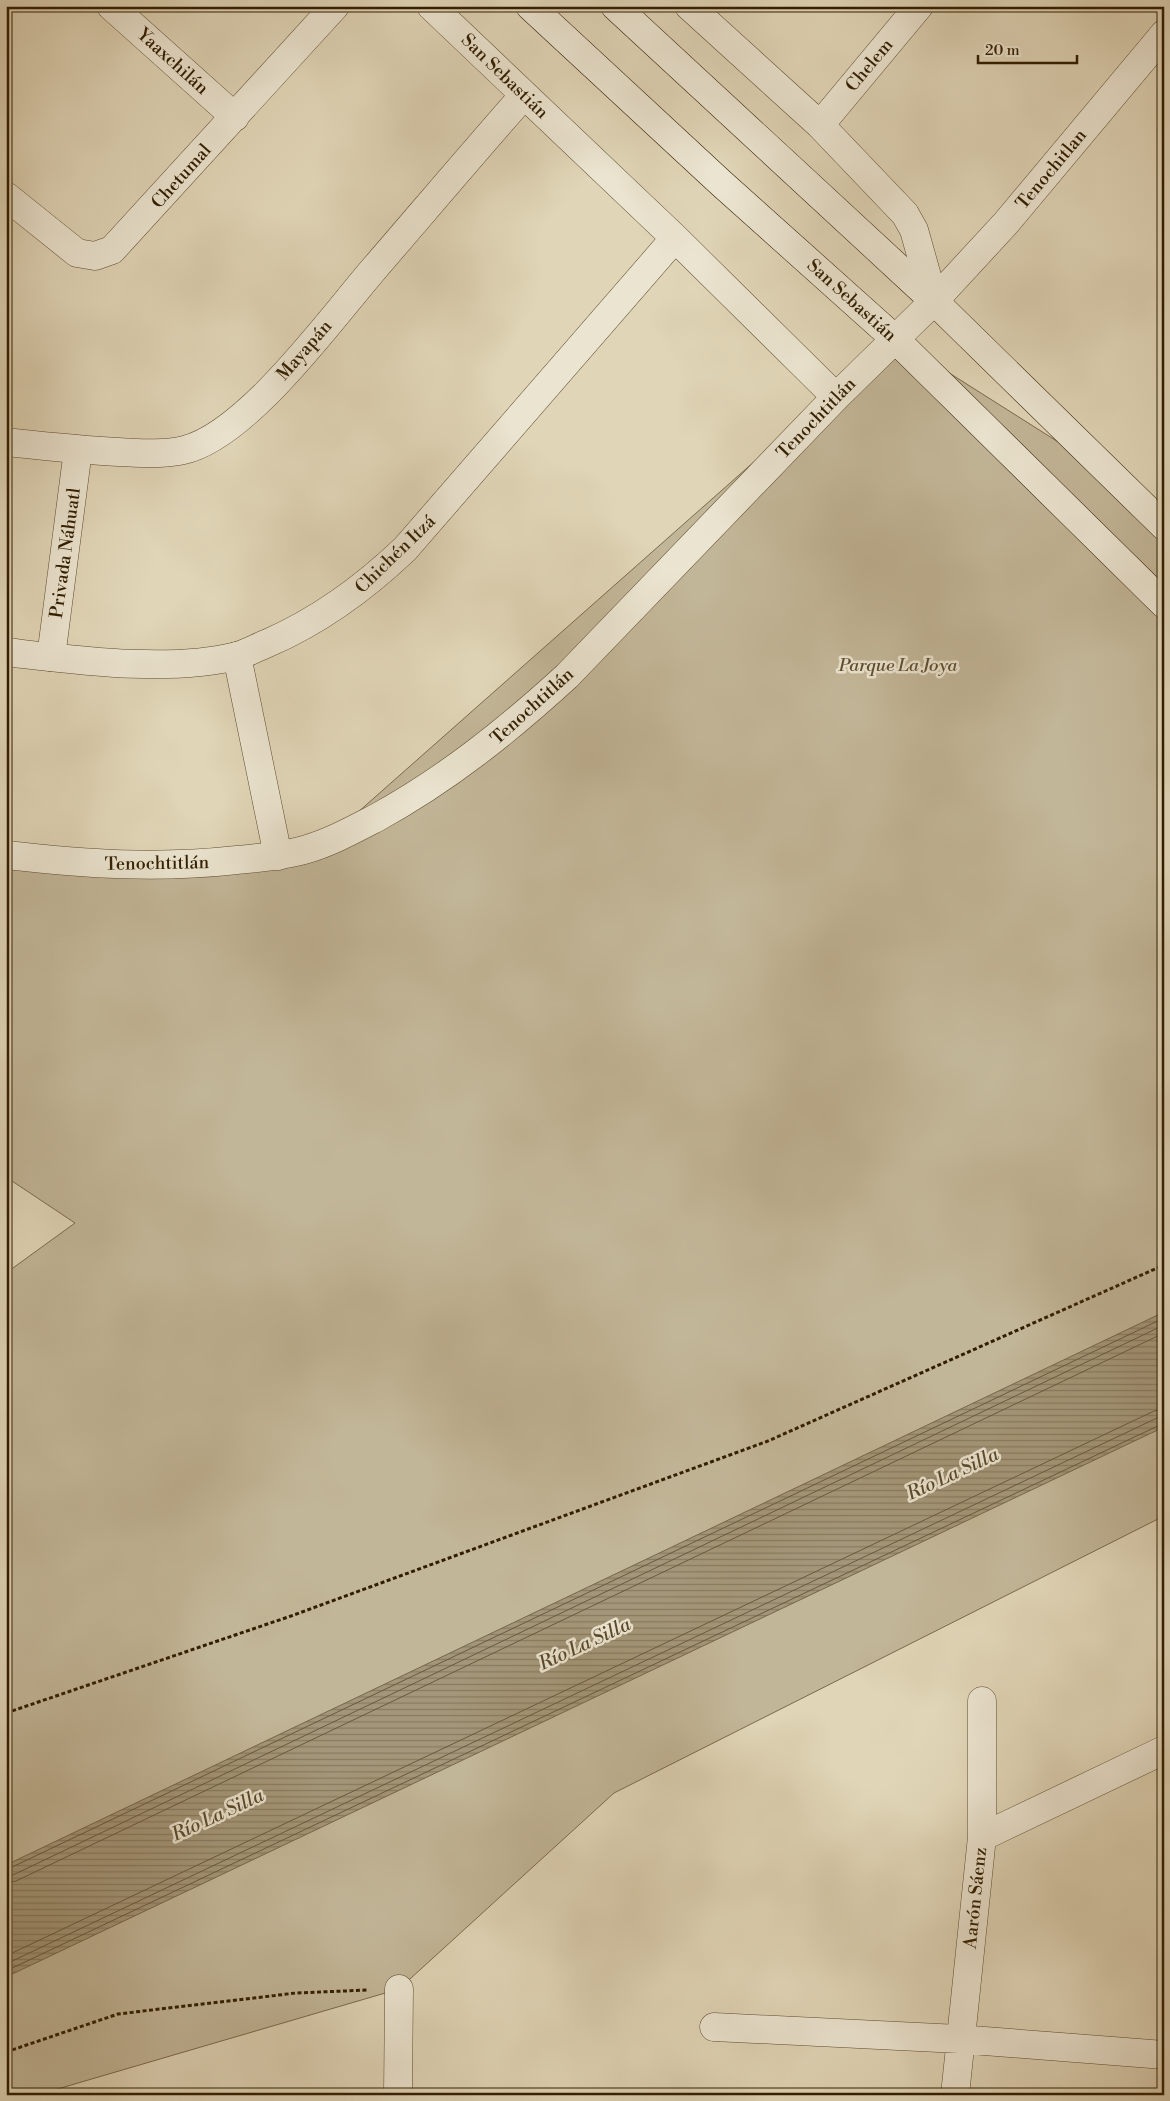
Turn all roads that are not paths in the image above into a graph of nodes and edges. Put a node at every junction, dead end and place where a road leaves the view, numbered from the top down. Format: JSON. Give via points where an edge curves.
{"nodes":[{"id":1,"x":111,"y":6,"type":"edge"},
{"id":2,"x":335,"y":6,"type":"edge"},
{"id":3,"x":432,"y":6,"type":"edge"},
{"id":4,"x":530,"y":6,"type":"edge"},
{"id":5,"x":615,"y":6,"type":"edge"},
{"id":6,"x":689,"y":6,"type":"edge"},
{"id":7,"x":919,"y":6,"type":"edge"},
{"id":8,"x":1164,"y":34,"type":"edge"},
{"id":9,"x":524,"y":95,"type":"junction"},
{"id":10,"x":235,"y":117,"type":"junction"},
{"id":11,"x":820,"y":125,"type":"junction"},
{"id":12,"x":6,"y":196,"type":"edge"},
{"id":13,"x":675,"y":238,"type":"junction"},
{"id":14,"x":934,"y":301,"type":"junction"},
{"id":15,"x":894,"y":338,"type":"junction"},
{"id":16,"x":836,"y":397,"type":"junction"},
{"id":17,"x":6,"y":442,"type":"edge"},
{"id":18,"x":78,"y":450,"type":"junction"},
{"id":19,"x":1164,"y":526,"type":"edge"},
{"id":20,"x":1164,"y":604,"type":"edge"},
{"id":21,"x":6,"y":652,"type":"edge"},
{"id":22,"x":237,"y":656,"type":"junction"},
{"id":23,"x":51,"y":657,"type":"junction"},
{"id":24,"x":6,"y":855,"type":"edge"},
{"id":25,"x":278,"y":856,"type":"junction"},
{"id":26,"x":982,"y":1701,"type":"dead end"},
{"id":27,"x":1164,"y":1750,"type":"edge"},
{"id":28,"x":982,"y":1838,"type":"junction"},
{"id":29,"x":399,"y":1989,"type":"road end"},
{"id":30,"x":714,"y":2027,"type":"dead end"},
{"id":31,"x":959,"y":2039,"type":"junction"},
{"id":32,"x":1164,"y":2055,"type":"edge"},
{"id":33,"x":398,"y":2095,"type":"edge"},
{"id":34,"x":955,"y":2095,"type":"edge"}],
"edges":[{"from":1,"to":10,"type":"street","name":"Yaaxchilán"},
{"from":2,"to":10,"type":"street","name":"Chetumal"},
{"from":3,"to":9,"type":"street","name":"San Sebastián"},
{"from":4,"to":15,"type":"street","name":"San Sebastián"},
{"from":5,"to":14,"type":"street"},
{"from":6,"to":11,"type":"street"},
{"from":7,"to":11,"type":"street","name":"Chelem"},
{"from":8,"to":14,"type":"street","name":"Tenochitlan","via":[[1006,223]]},
{"from":9,"to":13,"type":"street","name":"San Sebastián"},
{"from":9,"to":18,"type":"street","name":"Mayapán","via":[[288,369],[226,430],[204,444],[182,451],[147,454]]},
{"from":10,"to":12,"type":"street","name":"Chetumal","via":[[119,245],[104,254],[85,256],[69,248]]},
{"from":11,"to":14,"type":"street","via":[[905,214],[914,230]]},
{"from":13,"to":16,"type":"street","name":"San Sebastián"},
{"from":13,"to":22,"type":"street","name":"Chichén Itzá","via":[[405,549],[372,580],[336,606],[296,631]]},
{"from":14,"to":15,"type":"street","name":"Tenochtitlán"},
{"from":14,"to":19,"type":"street"},
{"from":15,"to":16,"type":"street","name":"Tenochtitlán"},
{"from":15,"to":20,"type":"street","name":"San Sebastián"},
{"from":16,"to":25,"type":"street","name":"Tenochtitlán","via":[[574,669],[492,742],[424,790],[355,829],[322,844]]},
{"from":17,"to":18,"type":"street","name":"Mayapán"},
{"from":18,"to":23,"type":"street","name":"Privada Náhuatl"},
{"from":21,"to":23,"type":"street","name":"Chichén Itzá"},
{"from":22,"to":23,"type":"street","name":"Chichén Itzá","via":[[186,663]]},
{"from":22,"to":25,"type":"street"},
{"from":24,"to":25,"type":"street","name":"Tenochtitlán","via":[[151,866]]},
{"from":26,"to":28,"type":"street","name":"Aarón Sáenz"},
{"from":27,"to":28,"type":"street"},
{"from":28,"to":31,"type":"street","name":"Aarón Sáenz"},
{"from":29,"to":33,"type":"street"},
{"from":30,"to":31,"type":"street"},
{"from":31,"to":32,"type":"street"},
{"from":31,"to":34,"type":"street","name":"Aarón Sáenz"}]}
